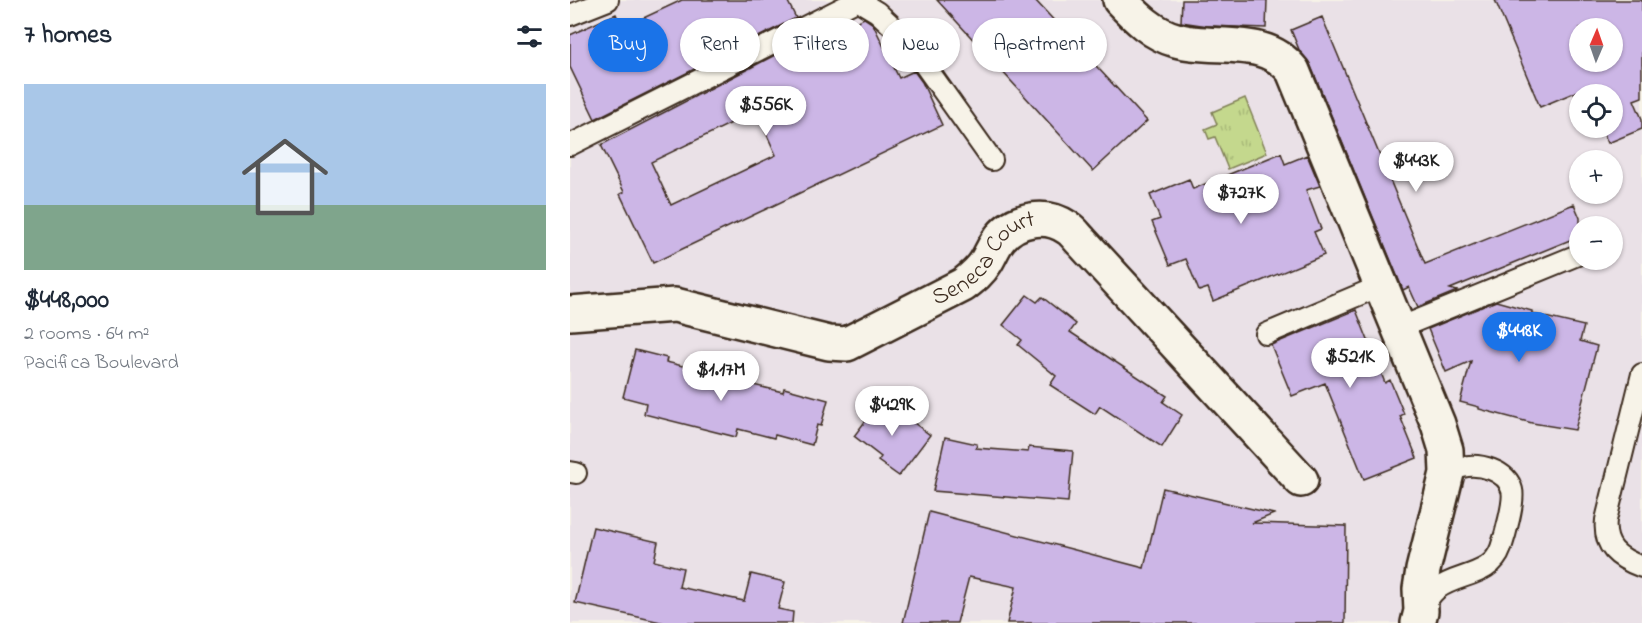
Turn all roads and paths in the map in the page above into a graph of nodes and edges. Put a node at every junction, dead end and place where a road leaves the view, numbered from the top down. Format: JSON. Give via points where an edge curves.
{"nodes":[{"id":1,"x":608,"y":0,"type":"edge"},
{"id":2,"x":858,"y":0,"type":"edge"},
{"id":3,"x":1120,"y":0,"type":"edge"},
{"id":4,"x":570,"y":15,"type":"edge"},
{"id":5,"x":570,"y":144,"type":"edge"},
{"id":6,"x":992,"y":160,"type":"dead end"},
{"id":7,"x":1569,"y":258,"type":"edge"},
{"id":8,"x":1380,"y":286,"type":"junction"},
{"id":9,"x":570,"y":314,"type":"edge"},
{"id":10,"x":1399,"y":328,"type":"junction"},
{"id":11,"x":1266,"y":334,"type":"dead end"},
{"id":12,"x":1642,"y":374,"type":"edge"},
{"id":13,"x":1461,"y":471,"type":"junction"},
{"id":14,"x":1301,"y":480,"type":"dead end"},
{"id":15,"x":1642,"y":567,"type":"edge"},
{"id":16,"x":1420,"y":617,"type":"edge"}],
"edges":[{"from":1,"to":4,"type":"lane"},
{"from":2,"to":5,"type":"lane"},
{"from":2,"to":6,"type":"lane","via":[[906,39]]},
{"from":3,"to":8,"type":"street","via":[[1137,18],[1176,40],[1257,48],[1287,63]]},
{"from":7,"to":10,"type":"lane"},
{"from":8,"to":10,"type":"street"},
{"from":8,"to":11,"type":"lane"},
{"from":9,"to":14,"type":"street","name":"Seneca Court","via":[[675,305],[829,344],[847,344],[963,285],[981,269],[999,238],[1023,221],[1054,222],[1068,227]]},
{"from":10,"to":13,"type":"street","via":[[1447,458]]},
{"from":12,"to":15,"type":"lane","via":[[1605,532],[1616,553]]},
{"from":13,"to":16,"type":"street","via":[[1423,570]]},
{"from":13,"to":16,"type":"lane","via":[[1499,473],[1512,490],[1501,548],[1486,567],[1437,589]]}]}
